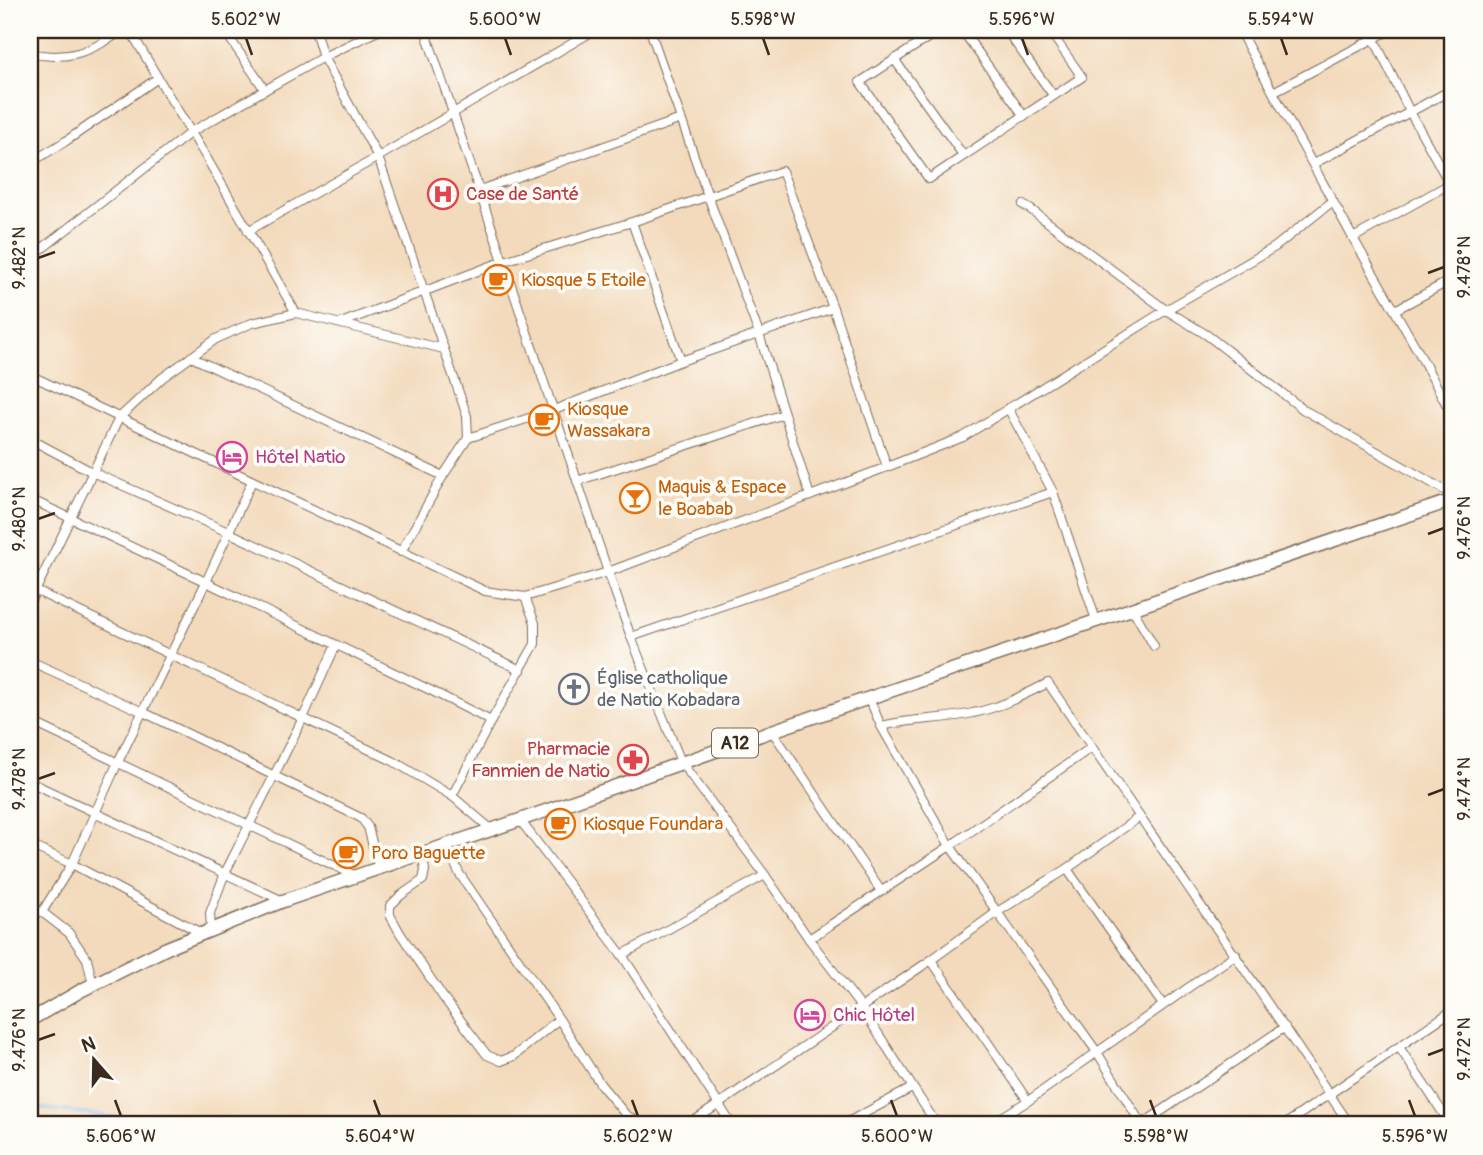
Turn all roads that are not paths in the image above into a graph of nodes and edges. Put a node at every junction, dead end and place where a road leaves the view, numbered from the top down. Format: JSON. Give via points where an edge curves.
{"nodes":[{"id":1,"x":122,"y":30,"type":"edge"},
{"id":2,"x":130,"y":30,"type":"edge"},
{"id":3,"x":224,"y":30,"type":"edge"},
{"id":4,"x":316,"y":30,"type":"edge"},
{"id":5,"x":380,"y":30,"type":"edge"},
{"id":6,"x":425,"y":30,"type":"edge"},
{"id":7,"x":595,"y":30,"type":"edge"},
{"id":8,"x":650,"y":30,"type":"edge"},
{"id":9,"x":940,"y":30,"type":"edge"},
{"id":10,"x":962,"y":30,"type":"edge"},
{"id":11,"x":1006,"y":30,"type":"edge"},
{"id":12,"x":1049,"y":30,"type":"edge"},
{"id":13,"x":1240,"y":30,"type":"edge"},
{"id":14,"x":1390,"y":30,"type":"edge"},
{"id":15,"x":1373,"y":37,"type":"junction"},
{"id":16,"x":30,"y":53,"type":"edge"},
{"id":17,"x":323,"y":57,"type":"junction"},
{"id":18,"x":894,"y":59,"type":"junction"},
{"id":19,"x":158,"y":78,"type":"junction"},
{"id":20,"x":1453,"y":89,"type":"edge"},
{"id":21,"x":265,"y":90,"type":"junction"},
{"id":22,"x":1273,"y":92,"type":"junction"},
{"id":23,"x":1053,"y":95,"type":"junction"},
{"id":24,"x":1410,"y":111,"type":"junction"},
{"id":25,"x":454,"y":113,"type":"junction"},
{"id":26,"x":1024,"y":116,"type":"junction"},
{"id":27,"x":681,"y":119,"type":"junction"},
{"id":28,"x":191,"y":132,"type":"junction"},
{"id":29,"x":963,"y":155,"type":"junction"},
{"id":30,"x":378,"y":158,"type":"junction"},
{"id":31,"x":30,"y":163,"type":"edge"},
{"id":32,"x":1313,"y":164,"type":"junction"},
{"id":33,"x":1452,"y":186,"type":"edge"},
{"id":34,"x":480,"y":190,"type":"junction"},
{"id":35,"x":708,"y":196,"type":"junction"},
{"id":36,"x":1333,"y":201,"type":"junction"},
{"id":37,"x":1023,"y":205,"type":"dead end"},
{"id":38,"x":632,"y":222,"type":"junction"},
{"id":39,"x":248,"y":231,"type":"junction"},
{"id":40,"x":1353,"y":237,"type":"junction"},
{"id":41,"x":30,"y":258,"type":"edge"},
{"id":42,"x":504,"y":261,"type":"junction"},
{"id":43,"x":1453,"y":279,"type":"edge"},
{"id":44,"x":425,"y":292,"type":"junction"},
{"id":45,"x":833,"y":308,"type":"junction"},
{"id":46,"x":1166,"y":310,"type":"junction"},
{"id":47,"x":1395,"y":310,"type":"junction"},
{"id":48,"x":296,"y":313,"type":"junction"},
{"id":49,"x":341,"y":323,"type":"junction"},
{"id":50,"x":759,"y":334,"type":"junction"},
{"id":51,"x":444,"y":349,"type":"junction"},
{"id":52,"x":191,"y":357,"type":"junction"},
{"id":53,"x":681,"y":361,"type":"junction"},
{"id":54,"x":32,"y":376,"type":"dead end"},
{"id":55,"x":1008,"y":408,"type":"junction"},
{"id":56,"x":554,"y":410,"type":"junction"},
{"id":57,"x":784,"y":414,"type":"junction"},
{"id":58,"x":1453,"y":417,"type":"edge"},
{"id":59,"x":119,"y":418,"type":"junction"},
{"id":60,"x":468,"y":438,"type":"junction"},
{"id":61,"x":30,"y":439,"type":"edge"},
{"id":62,"x":887,"y":467,"type":"junction"},
{"id":63,"x":92,"y":472,"type":"junction"},
{"id":64,"x":443,"y":476,"type":"junction"},
{"id":65,"x":252,"y":481,"type":"junction"},
{"id":66,"x":577,"y":481,"type":"junction"},
{"id":67,"x":1053,"y":492,"type":"junction"},
{"id":68,"x":810,"y":496,"type":"junction"},
{"id":69,"x":1453,"y":497,"type":"edge"},
{"id":70,"x":30,"y":499,"type":"edge"},
{"id":71,"x":70,"y":519,"type":"junction"},
{"id":72,"x":228,"y":532,"type":"junction"},
{"id":73,"x":401,"y":552,"type":"junction"},
{"id":74,"x":608,"y":572,"type":"junction"},
{"id":75,"x":206,"y":582,"type":"junction"},
{"id":76,"x":32,"y":590,"type":"edge"},
{"id":77,"x":525,"y":597,"type":"junction"},
{"id":78,"x":30,"y":602,"type":"edge"},
{"id":79,"x":1132,"y":608,"type":"junction"},
{"id":80,"x":1096,"y":620,"type":"junction"},
{"id":81,"x":631,"y":637,"type":"junction"},
{"id":82,"x":336,"y":645,"type":"junction"},
{"id":83,"x":1154,"y":646,"type":"dead end"},
{"id":84,"x":169,"y":654,"type":"junction"},
{"id":85,"x":30,"y":661,"type":"edge"},
{"id":86,"x":521,"y":670,"type":"junction"},
{"id":87,"x":869,"y":698,"type":"junction"},
{"id":88,"x":143,"y":712,"type":"junction"},
{"id":89,"x":303,"y":718,"type":"junction"},
{"id":90,"x":30,"y":721,"type":"edge"},
{"id":91,"x":491,"y":721,"type":"junction"},
{"id":92,"x":881,"y":726,"type":"junction"},
{"id":93,"x":772,"y":730,"type":"junction"},
{"id":94,"x":1092,"y":747,"type":"junction"},
{"id":95,"x":118,"y":762,"type":"junction"},
{"id":96,"x":681,"y":762,"type":"junction"},
{"id":97,"x":273,"y":776,"type":"junction"},
{"id":98,"x":30,"y":782,"type":"edge"},
{"id":99,"x":452,"y":796,"type":"junction"},
{"id":100,"x":96,"y":813,"type":"junction"},
{"id":101,"x":1139,"y":817,"type":"junction"},
{"id":102,"x":520,"y":820,"type":"junction"},
{"id":103,"x":250,"y":826,"type":"junction"},
{"id":104,"x":491,"y":829,"type":"junction"},
{"id":105,"x":446,"y":844,"type":"junction"},
{"id":106,"x":30,"y":845,"type":"edge"},
{"id":107,"x":950,"y":846,"type":"junction"},
{"id":108,"x":422,"y":853,"type":"junction"},
{"id":109,"x":72,"y":864,"type":"junction"},
{"id":110,"x":379,"y":869,"type":"junction"},
{"id":111,"x":1067,"y":869,"type":"junction"},
{"id":112,"x":225,"y":873,"type":"junction"},
{"id":113,"x":765,"y":875,"type":"junction"},
{"id":114,"x":356,"y":876,"type":"junction"},
{"id":115,"x":881,"y":891,"type":"junction"},
{"id":116,"x":284,"y":901,"type":"junction"},
{"id":117,"x":30,"y":908,"type":"edge"},
{"id":118,"x":42,"y":912,"type":"junction"},
{"id":119,"x":998,"y":912,"type":"junction"},
{"id":120,"x":206,"y":931,"type":"junction"},
{"id":121,"x":809,"y":939,"type":"junction"},
{"id":122,"x":1236,"y":954,"type":"junction"},
{"id":123,"x":622,"y":956,"type":"junction"},
{"id":124,"x":931,"y":960,"type":"junction"},
{"id":125,"x":93,"y":985,"type":"junction"},
{"id":126,"x":1163,"y":1005,"type":"junction"},
{"id":127,"x":861,"y":1007,"type":"junction"},
{"id":128,"x":1453,"y":1010,"type":"edge"},
{"id":129,"x":559,"y":1019,"type":"junction"},
{"id":130,"x":30,"y":1020,"type":"edge"},
{"id":131,"x":1285,"y":1027,"type":"junction"},
{"id":132,"x":1399,"y":1047,"type":"junction"},
{"id":133,"x":1097,"y":1052,"type":"junction"},
{"id":134,"x":912,"y":1088,"type":"junction"},
{"id":135,"x":1330,"y":1094,"type":"junction"},
{"id":136,"x":1028,"y":1101,"type":"junction"},
{"id":137,"x":717,"y":1104,"type":"junction"},
{"id":138,"x":644,"y":1125,"type":"edge"},
{"id":139,"x":688,"y":1125,"type":"edge"},
{"id":140,"x":732,"y":1125,"type":"edge"},
{"id":141,"x":842,"y":1125,"type":"edge"},
{"id":142,"x":937,"y":1125,"type":"edge"},
{"id":143,"x":989,"y":1125,"type":"edge"},
{"id":144,"x":1142,"y":1125,"type":"edge"},
{"id":145,"x":1283,"y":1125,"type":"edge"},
{"id":146,"x":1350,"y":1125,"type":"edge"},
{"id":147,"x":1451,"y":1125,"type":"edge"}],
"edges":[{"from":1,"to":16,"type":"street","via":[[77,54],[47,57]]},
{"from":2,"to":19,"type":"street"},
{"from":3,"to":21,"type":"street"},
{"from":4,"to":17,"type":"street"},
{"from":5,"to":17,"type":"street"},
{"from":6,"to":25,"type":"street"},
{"from":7,"to":25,"type":"street"},
{"from":8,"to":27,"type":"street"},
{"from":9,"to":18,"type":"street"},
{"from":10,"to":26,"type":"street"},
{"from":11,"to":23,"type":"street"},
{"from":12,"to":23,"type":"street","via":[[1082,77]]},
{"from":13,"to":22,"type":"street"},
{"from":14,"to":15,"type":"street"},
{"from":15,"to":22,"type":"street"},
{"from":15,"to":24,"type":"street"},
{"from":17,"to":21,"type":"street"},
{"from":17,"to":30,"type":"street"},
{"from":18,"to":29,"type":"street"},
{"from":18,"to":29,"type":"street","via":[[860,82],[929,179]]},
{"from":19,"to":28,"type":"street"},
{"from":19,"to":31,"type":"street"},
{"from":20,"to":24,"type":"street"},
{"from":21,"to":28,"type":"street"},
{"from":22,"to":32,"type":"street"},
{"from":23,"to":26,"type":"street"},
{"from":24,"to":32,"type":"street"},
{"from":24,"to":33,"type":"street"},
{"from":25,"to":30,"type":"street"},
{"from":25,"to":34,"type":"street"},
{"from":26,"to":29,"type":"street"},
{"from":27,"to":34,"type":"street"},
{"from":27,"to":35,"type":"street"},
{"from":28,"to":39,"type":"street"},
{"from":28,"to":41,"type":"street"},
{"from":30,"to":39,"type":"street"},
{"from":30,"to":44,"type":"street"},
{"from":32,"to":36,"type":"street"},
{"from":33,"to":40,"type":"street"},
{"from":34,"to":42,"type":"street"},
{"from":35,"to":38,"type":"street"},
{"from":35,"to":45,"type":"street","via":[[782,172]]},
{"from":35,"to":50,"type":"street"},
{"from":36,"to":40,"type":"street"},
{"from":36,"to":46,"type":"street","via":[[1275,247]]},
{"from":37,"to":46,"type":"street"},
{"from":38,"to":42,"type":"street"},
{"from":38,"to":53,"type":"street"},
{"from":39,"to":48,"type":"street"},
{"from":40,"to":47,"type":"street"},
{"from":42,"to":44,"type":"street"},
{"from":42,"to":56,"type":"street"},
{"from":43,"to":47,"type":"street"},
{"from":44,"to":49,"type":"street"},
{"from":44,"to":51,"type":"street"},
{"from":45,"to":50,"type":"street"},
{"from":45,"to":62,"type":"street"},
{"from":46,"to":55,"type":"street"},
{"from":46,"to":69,"type":"street","via":[[1207,335],[1304,410]]},
{"from":47,"to":58,"type":"street"},
{"from":48,"to":49,"type":"street"},
{"from":48,"to":52,"type":"street","via":[[252,323],[216,339]]},
{"from":49,"to":51,"type":"street"},
{"from":50,"to":53,"type":"street"},
{"from":50,"to":57,"type":"street"},
{"from":51,"to":60,"type":"street","via":[[467,416]]},
{"from":52,"to":59,"type":"street"},
{"from":52,"to":64,"type":"street"},
{"from":53,"to":56,"type":"street"},
{"from":54,"to":59,"type":"street"},
{"from":55,"to":62,"type":"street","via":[[963,437]]},
{"from":55,"to":67,"type":"street"},
{"from":56,"to":60,"type":"street"},
{"from":56,"to":66,"type":"street"},
{"from":57,"to":66,"type":"street"},
{"from":57,"to":68,"type":"street"},
{"from":59,"to":63,"type":"street"},
{"from":59,"to":65,"type":"street"},
{"from":60,"to":64,"type":"street"},
{"from":61,"to":63,"type":"street"},
{"from":62,"to":68,"type":"street"},
{"from":63,"to":71,"type":"street"},
{"from":63,"to":72,"type":"street"},
{"from":64,"to":73,"type":"street"},
{"from":65,"to":72,"type":"street"},
{"from":65,"to":73,"type":"street"},
{"from":66,"to":74,"type":"street"},
{"from":67,"to":80,"type":"street"},
{"from":67,"to":81,"type":"street"},
{"from":68,"to":74,"type":"street"},
{"from":69,"to":79,"type":"main road","number":"A12"},
{"from":70,"to":71,"type":"street"},
{"from":71,"to":75,"type":"street"},
{"from":71,"to":76,"type":"street"},
{"from":72,"to":75,"type":"street"},
{"from":72,"to":86,"type":"street"},
{"from":73,"to":77,"type":"street","via":[[485,591]]},
{"from":74,"to":77,"type":"street"},
{"from":74,"to":81,"type":"street"},
{"from":75,"to":82,"type":"street"},
{"from":75,"to":84,"type":"street"},
{"from":76,"to":78,"type":"street"},
{"from":76,"to":84,"type":"street"},
{"from":77,"to":86,"type":"street","via":[[535,622],[535,644]]},
{"from":79,"to":80,"type":"main road","number":"A12"},
{"from":79,"to":83,"type":"street"},
{"from":80,"to":87,"type":"main road","number":"A12"},
{"from":81,"to":96,"type":"street"},
{"from":82,"to":89,"type":"street"},
{"from":82,"to":91,"type":"street"},
{"from":84,"to":88,"type":"street"},
{"from":84,"to":89,"type":"street"},
{"from":85,"to":88,"type":"street"},
{"from":86,"to":91,"type":"street"},
{"from":87,"to":92,"type":"street"},
{"from":87,"to":93,"type":"main road","number":"A12"},
{"from":88,"to":95,"type":"street"},
{"from":88,"to":97,"type":"street"},
{"from":89,"to":97,"type":"street"},
{"from":89,"to":99,"type":"street","via":[[393,761]]},
{"from":90,"to":95,"type":"street"},
{"from":91,"to":99,"type":"street"},
{"from":92,"to":94,"type":"street","via":[[975,713],[1048,683]]},
{"from":92,"to":107,"type":"street"},
{"from":93,"to":96,"type":"main road","number":"A12"},
{"from":93,"to":115,"type":"street"},
{"from":94,"to":101,"type":"street"},
{"from":94,"to":107,"type":"street"},
{"from":95,"to":100,"type":"street"},
{"from":95,"to":103,"type":"street"},
{"from":96,"to":102,"type":"main road","number":"A12"},
{"from":96,"to":113,"type":"street"},
{"from":97,"to":103,"type":"street"},
{"from":97,"to":110,"type":"street","via":[[362,818]]},
{"from":98,"to":100,"type":"street"},
{"from":99,"to":104,"type":"street"},
{"from":100,"to":109,"type":"street"},
{"from":100,"to":112,"type":"street"},
{"from":101,"to":111,"type":"street"},
{"from":101,"to":122,"type":"street"},
{"from":102,"to":104,"type":"main road","number":"A12"},
{"from":102,"to":123,"type":"street"},
{"from":103,"to":112,"type":"street"},
{"from":103,"to":114,"type":"street"},
{"from":104,"to":105,"type":"main road","number":"A12"},
{"from":105,"to":108,"type":"main road","number":"A12"},
{"from":105,"to":129,"type":"street","via":[[458,873]]},
{"from":106,"to":109,"type":"street"},
{"from":107,"to":115,"type":"street"},
{"from":107,"to":119,"type":"street"},
{"from":108,"to":110,"type":"main road","number":"A12"},
{"from":108,"to":129,"type":"street","via":[[423,880],[390,906],[390,915],[487,1055],[501,1061],[514,1056]]},
{"from":109,"to":118,"type":"street"},
{"from":109,"to":120,"type":"street"},
{"from":110,"to":114,"type":"main road","number":"A12"},
{"from":111,"to":119,"type":"street"},
{"from":111,"to":126,"type":"street"},
{"from":112,"to":116,"type":"street"},
{"from":112,"to":120,"type":"street"},
{"from":113,"to":121,"type":"street"},
{"from":113,"to":123,"type":"street"},
{"from":114,"to":116,"type":"main road","number":"A12"},
{"from":115,"to":121,"type":"street"},
{"from":116,"to":120,"type":"main road","number":"A12"},
{"from":117,"to":118,"type":"street"},
{"from":118,"to":125,"type":"street","via":[[69,933],[87,959]]},
{"from":119,"to":124,"type":"street"},
{"from":119,"to":133,"type":"street"},
{"from":120,"to":125,"type":"main road","number":"A12"},
{"from":121,"to":127,"type":"street"},
{"from":122,"to":126,"type":"street"},
{"from":122,"to":131,"type":"street"},
{"from":123,"to":137,"type":"street"},
{"from":124,"to":127,"type":"street"},
{"from":124,"to":136,"type":"street"},
{"from":125,"to":130,"type":"main road","number":"A12"},
{"from":126,"to":133,"type":"street"},
{"from":127,"to":134,"type":"street"},
{"from":127,"to":137,"type":"street"},
{"from":128,"to":132,"type":"street"},
{"from":129,"to":138,"type":"street","via":[[601,1085],[626,1115]]},
{"from":131,"to":135,"type":"street"},
{"from":131,"to":144,"type":"street"},
{"from":132,"to":135,"type":"street"},
{"from":132,"to":147,"type":"street"},
{"from":133,"to":136,"type":"street"},
{"from":133,"to":144,"type":"street"},
{"from":134,"to":141,"type":"street"},
{"from":134,"to":142,"type":"street"},
{"from":135,"to":145,"type":"street"},
{"from":135,"to":146,"type":"street"},
{"from":136,"to":143,"type":"street"},
{"from":137,"to":139,"type":"street"},
{"from":137,"to":140,"type":"street"}]}
